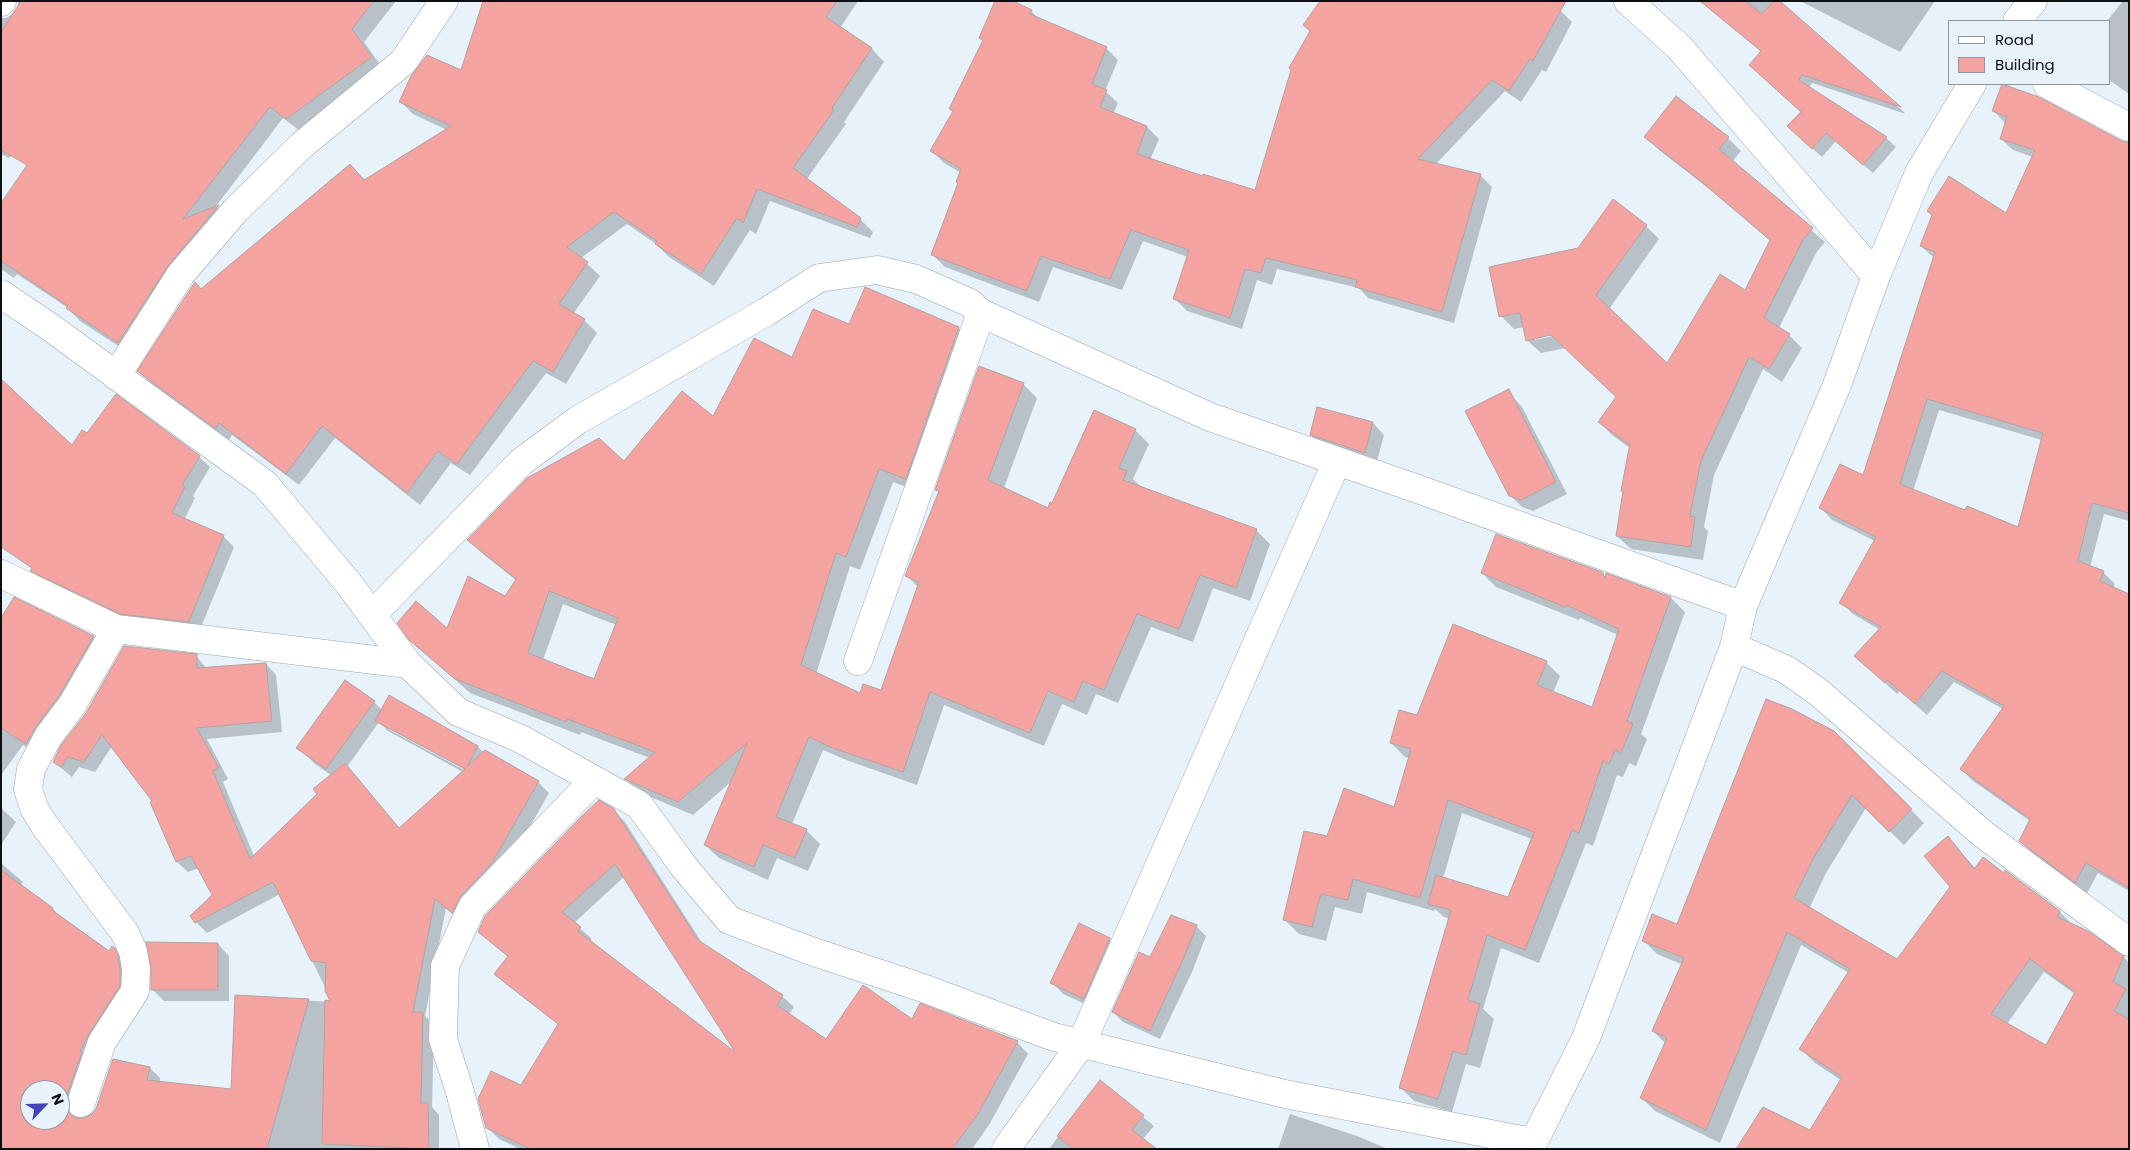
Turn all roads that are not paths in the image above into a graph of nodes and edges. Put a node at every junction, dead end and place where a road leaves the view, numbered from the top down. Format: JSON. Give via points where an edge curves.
{"nodes":[{"id":1,"x":444,"y":1,"type":"edge"},
{"id":2,"x":1628,"y":1,"type":"edge"},
{"id":3,"x":2033,"y":1,"type":"edge"},
{"id":4,"x":2017,"y":20,"type":"edge"},
{"id":5,"x":1971,"y":85,"type":"edge"},
{"id":6,"x":2050,"y":85,"type":"edge"},
{"id":7,"x":2129,"y":127,"type":"edge"},
{"id":8,"x":1876,"y":276,"type":"junction"},
{"id":9,"x":1,"y":294,"type":"edge"},
{"id":10,"x":981,"y":313,"type":"junction"},
{"id":11,"x":116,"y":376,"type":"junction"},
{"id":12,"x":1338,"y":462,"type":"junction"},
{"id":13,"x":1,"y":574,"type":"edge"},
{"id":14,"x":1743,"y":606,"type":"junction"},
{"id":15,"x":372,"y":616,"type":"junction"},
{"id":16,"x":116,"y":629,"type":"junction"},
{"id":17,"x":1734,"y":647,"type":"junction"},
{"id":18,"x":858,"y":661,"type":"dead end"},
{"id":19,"x":408,"y":664,"type":"junction"},
{"id":20,"x":594,"y":780,"type":"junction"},
{"id":21,"x":2129,"y":942,"type":"edge"},
{"id":22,"x":1081,"y":1044,"type":"junction"},
{"id":23,"x":460,"y":1092,"type":"junction"},
{"id":24,"x":81,"y":1103,"type":"dead end"},
{"id":25,"x":1531,"y":1146,"type":"edge"},
{"id":26,"x":463,"y":1149,"type":"edge"},
{"id":27,"x":475,"y":1149,"type":"edge"},
{"id":28,"x":1006,"y":1149,"type":"edge"}],
"edges":[{"from":1,"to":11,"type":"street","via":[[403,62],[302,145],[235,210],[181,274]]},
{"from":2,"to":8,"type":"street","via":[[1679,47]]},
{"from":3,"to":4,"type":"street"},
{"from":5,"to":8,"type":"street","via":[[1919,173]]},
{"from":6,"to":7,"type":"street"},
{"from":8,"to":14,"type":"street","via":[[1837,385]]},
{"from":9,"to":11,"type":"street"},
{"from":10,"to":12,"type":"street","via":[[1210,417]]},
{"from":10,"to":15,"type":"street","via":[[970,303],[916,279],[877,270],[819,278],[578,420],[521,462]]},
{"from":10,"to":18,"type":"street"},
{"from":11,"to":15,"type":"street","via":[[265,484]]},
{"from":12,"to":14,"type":"street"},
{"from":12,"to":22,"type":"street"},
{"from":13,"to":16,"type":"street"},
{"from":14,"to":17,"type":"street"},
{"from":15,"to":19,"type":"street"},
{"from":16,"to":19,"type":"street"},
{"from":16,"to":24,"type":"street","via":[[30,769],[28,789],[45,826],[125,933],[133,951],[135,991],[102,1042]]},
{"from":17,"to":21,"type":"street","via":[[1786,670],[1817,691],[1983,834]]},
{"from":17,"to":25,"type":"street","via":[[1586,1038]]},
{"from":19,"to":20,"type":"street","via":[[458,712],[521,739]]},
{"from":20,"to":22,"type":"street","via":[[639,806],[729,920],[1054,1038]]},
{"from":20,"to":23,"type":"street","via":[[472,907],[445,966],[443,1039]]},
{"from":22,"to":25,"type":"street","via":[[1285,1094]]},
{"from":22,"to":28,"type":"street"},
{"from":23,"to":26,"type":"street"},
{"from":23,"to":27,"type":"street"}]}
